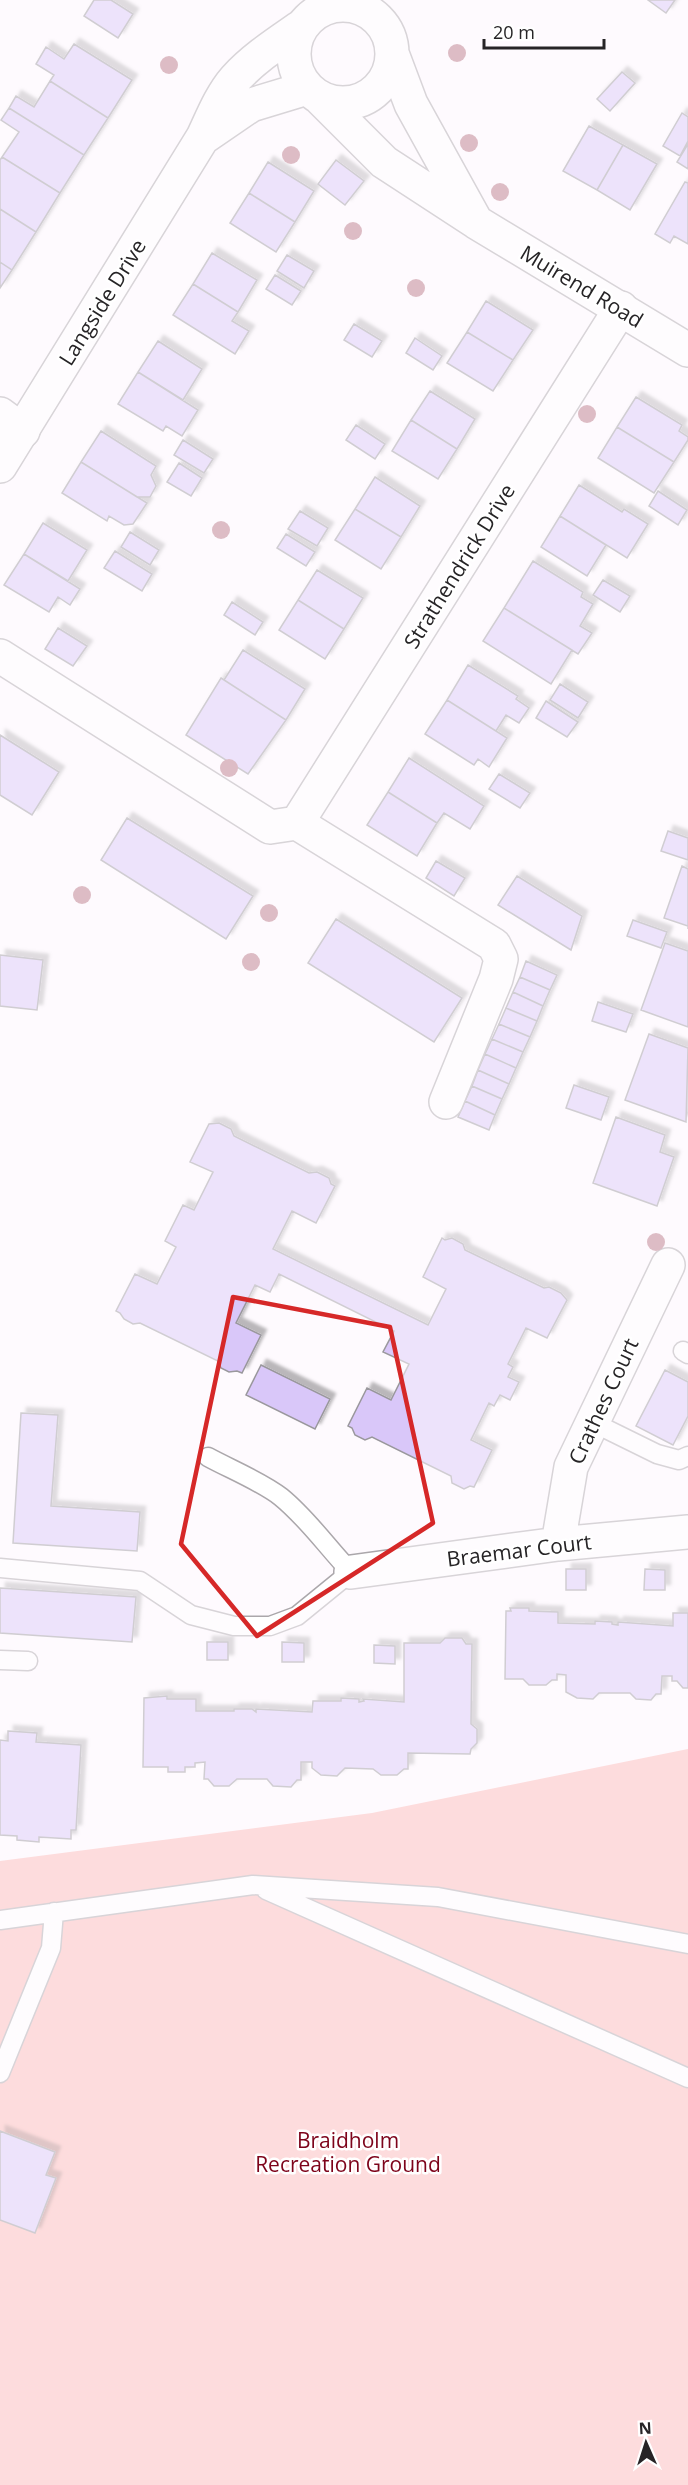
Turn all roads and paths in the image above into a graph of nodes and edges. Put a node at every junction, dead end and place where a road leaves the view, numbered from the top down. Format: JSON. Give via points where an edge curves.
{"nodes":[{"id":1,"x":311,"y":13,"type":"edge"},
{"id":2,"x":388,"y":27,"type":"edge"},
{"id":3,"x":314,"y":93,"type":"junction"},
{"id":4,"x":203,"y":137,"type":"junction"},
{"id":5,"x":476,"y":222,"type":"junction"},
{"id":6,"x":621,"y":308,"type":"junction"},
{"id":7,"x":688,"y":350,"type":"edge"},
{"id":8,"x":11,"y":422,"type":"edge"},
{"id":9,"x":0,"y":466,"type":"edge"},
{"id":10,"x":0,"y":656,"type":"edge"},
{"id":11,"x":297,"y":823,"type":"junction"},
{"id":12,"x":446,"y":1102,"type":"dead end"},
{"id":13,"x":668,"y":1265,"type":"dead end"},
{"id":14,"x":592,"y":1422,"type":"junction"},
{"id":15,"x":688,"y":1456,"type":"edge"},
{"id":16,"x":208,"y":1457,"type":"dead end"},
{"id":17,"x":688,"y":1532,"type":"edge"},
{"id":18,"x":558,"y":1544,"type":"junction"},
{"id":19,"x":0,"y":1568,"type":"edge"},
{"id":20,"x":351,"y":1572,"type":"junction"},
{"id":21,"x":0,"y":1660,"type":"edge"},
{"id":22,"x":28,"y":1661,"type":"dead end"},
{"id":23,"x":253,"y":1885,"type":"junction"},
{"id":24,"x":54,"y":1912,"type":"junction"},
{"id":25,"x":0,"y":1920,"type":"edge"},
{"id":26,"x":688,"y":1944,"type":"edge"},
{"id":27,"x":0,"y":2073,"type":"edge"},
{"id":28,"x":688,"y":2078,"type":"edge"}],
"edges":[{"from":1,"to":2,"type":"street","name":"Langside Drive","via":[[344,3],[373,14]]},
{"from":1,"to":3,"type":"street","via":[[295,41],[293,57],[297,74]]},
{"from":1,"to":4,"type":"street","name":"Langside Drive","via":[[234,80]]},
{"from":2,"to":3,"type":"street","name":"Langside Drive","via":[[389,72],[381,86],[353,102],[336,103]]},
{"from":2,"to":5,"type":"street","via":[[411,104]]},
{"from":3,"to":4,"type":"street","name":"Langside Drive","via":[[251,105]]},
{"from":3,"to":5,"type":"street","name":"Muirend Road","via":[[384,162]]},
{"from":4,"to":8,"type":"street","name":"Langside Drive"},
{"from":5,"to":6,"type":"street","name":"Muirend Road"},
{"from":6,"to":7,"type":"street","name":"Muirend Road"},
{"from":6,"to":11,"type":"street","name":"Strathendrick Drive"},
{"from":8,"to":9,"type":"street","name":"Langside Drive"},
{"from":10,"to":11,"type":"street","via":[[270,827]]},
{"from":11,"to":12,"type":"street","via":[[494,945],[501,959],[496,979]]},
{"from":13,"to":14,"type":"street","name":"Crathes Court"},
{"from":14,"to":15,"type":"lane","via":[[657,1454],[679,1460]]},
{"from":14,"to":18,"type":"street","name":"Crathes Court","via":[[571,1467]]},
{"from":16,"to":20,"type":"lane","via":[[279,1496],[306,1520]]},
{"from":17,"to":18,"type":"street","name":"Braemar Court"},
{"from":18,"to":20,"type":"street","name":"Braemar Court"},
{"from":19,"to":20,"type":"lane","via":[[140,1581],[191,1614],[234,1626],[270,1626],[297,1616]]},
{"from":21,"to":22,"type":"lane"},
{"from":23,"to":24,"type":"lane"},
{"from":23,"to":26,"type":"lane","via":[[438,1897]]},
{"from":23,"to":28,"type":"lane"},
{"from":24,"to":25,"type":"lane"},
{"from":24,"to":27,"type":"lane","via":[[51,1948]]}]}
